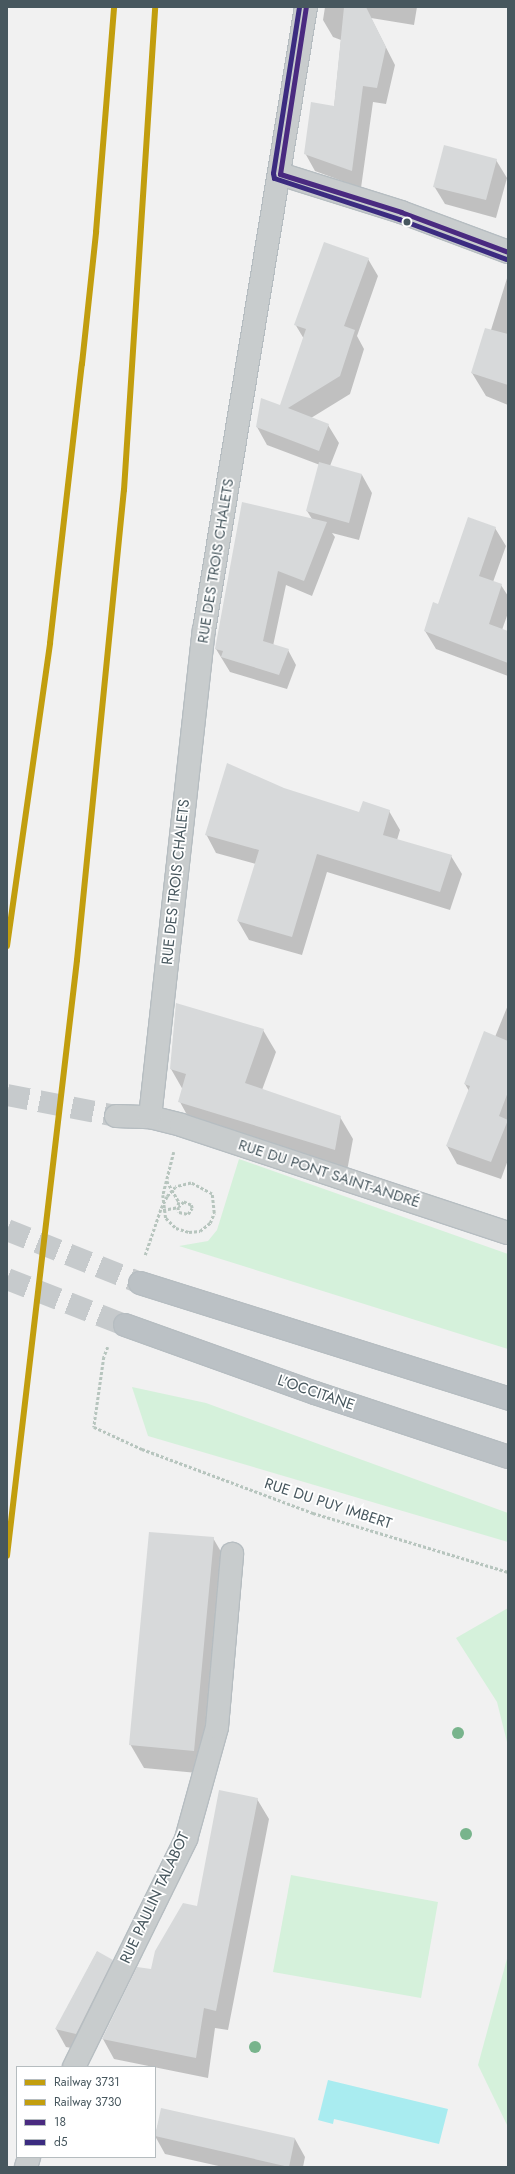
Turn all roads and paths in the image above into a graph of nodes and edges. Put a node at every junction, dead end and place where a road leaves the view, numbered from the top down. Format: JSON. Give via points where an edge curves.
{"nodes":[{"id":1,"x":306,"y":7,"type":"edge"},
{"id":2,"x":280,"y":174,"type":"junction"},
{"id":3,"x":508,"y":252,"type":"edge"},
{"id":4,"x":116,"y":1116,"type":"tunnel mouth"},
{"id":5,"x":150,"y":1117,"type":"junction"},
{"id":6,"x":162,"y":1210,"type":"joint"},
{"id":7,"x":508,"y":1233,"type":"edge"},
{"id":8,"x":140,"y":1283,"type":"tunnel mouth"},
{"id":9,"x":125,"y":1325,"type":"tunnel mouth"},
{"id":10,"x":508,"y":1398,"type":"edge"},
{"id":11,"x":142,"y":1449,"type":"dead end"},
{"id":12,"x":508,"y":1457,"type":"edge"},
{"id":13,"x":232,"y":1554,"type":"dead end"},
{"id":14,"x":508,"y":1572,"type":"edge"},
{"id":15,"x":74,"y":2066,"type":"edge"}],
"edges":[{"from":1,"to":2,"type":"street","name":"RUE DES TROIS CHALETS"},
{"from":2,"to":3,"type":"street","via":[[401,212]]},
{"from":2,"to":5,"type":"street","name":"RUE DES TROIS CHALETS","via":[[204,630]]},
{"from":4,"to":5,"type":"street","name":"RUE DU PONT SAINT-ANDRÉ"},
{"from":5,"to":7,"type":"street","name":"RUE DU PONT SAINT-ANDRÉ"},
{"from":6,"to":6,"type":"path","bridge":true,"via":[[164,1202],[167,1196],[175,1187],[191,1183],[212,1194],[215,1205],[210,1223],[200,1231],[189,1232],[176,1228],[166,1218],[164,1202],[163,1194],[166,1181],[179,1202],[178,1207],[179,1212],[188,1214],[192,1208],[184,1202],[179,1207]]},
{"from":8,"to":10,"type":"highway"},
{"from":9,"to":12,"type":"highway","name":"L'OCCITANE","via":[[315,1393]]},
{"from":11,"to":14,"type":"path","name":"RUE DU PUY IMBERT","via":[[313,1513]]},
{"from":13,"to":15,"type":"street","name":"RUE PAULIN TALABOT","via":[[217,1727],[186,1839]]}]}
